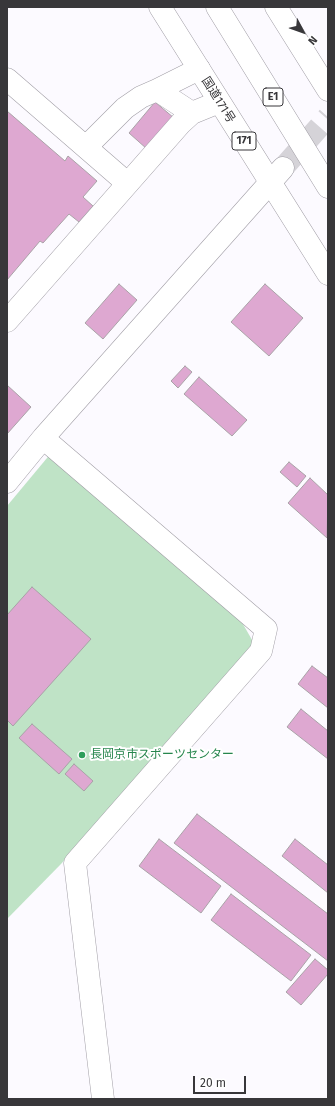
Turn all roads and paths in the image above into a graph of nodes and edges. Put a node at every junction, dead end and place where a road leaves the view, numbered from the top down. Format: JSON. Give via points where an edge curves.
{"nodes":[{"id":1,"x":160,"y":7,"type":"edge"},
{"id":2,"x":217,"y":7,"type":"edge"},
{"id":3,"x":276,"y":7,"type":"edge"},
{"id":4,"x":199,"y":69,"type":"junction"},
{"id":5,"x":7,"y":79,"type":"edge"},
{"id":6,"x":157,"y":90,"type":"junction"},
{"id":7,"x":328,"y":90,"type":"edge"},
{"id":8,"x":219,"y":102,"type":"junction"},
{"id":9,"x":192,"y":113,"type":"junction"},
{"id":10,"x":86,"y":147,"type":"junction"},
{"id":11,"x":277,"y":175,"type":"junction"},
{"id":12,"x":127,"y":183,"type":"junction"},
{"id":13,"x":328,"y":187,"type":"edge"},
{"id":14,"x":328,"y":274,"type":"edge"},
{"id":15,"x":7,"y":321,"type":"edge"},
{"id":16,"x":43,"y":438,"type":"junction"},
{"id":17,"x":7,"y":482,"type":"edge"},
{"id":18,"x":104,"y":1099,"type":"edge"}],
"edges":[{"from":1,"to":4,"type":"main road","name":"国道171号","number":"171"},
{"from":2,"to":13,"type":"main road","number":"E1"},
{"from":3,"to":7,"type":"main road"},
{"from":4,"to":6,"type":"main road"},
{"from":4,"to":8,"type":"main road","name":"国道171号","number":"171"},
{"from":5,"to":10,"type":"main road"},
{"from":6,"to":9,"type":"main road"},
{"from":6,"to":10,"type":"main road","via":[[125,108]]},
{"from":8,"to":9,"type":"main road"},
{"from":8,"to":11,"type":"main road","name":"国道171号","number":"171"},
{"from":9,"to":12,"type":"main road"},
{"from":10,"to":12,"type":"main road"},
{"from":11,"to":14,"type":"main road","name":"国道171号","number":"171"},
{"from":11,"to":16,"type":"main road"},
{"from":12,"to":15,"type":"main road"},
{"from":16,"to":17,"type":"main road"},
{"from":16,"to":18,"type":"main road","via":[[266,629],[260,652],[75,863]]}]}
